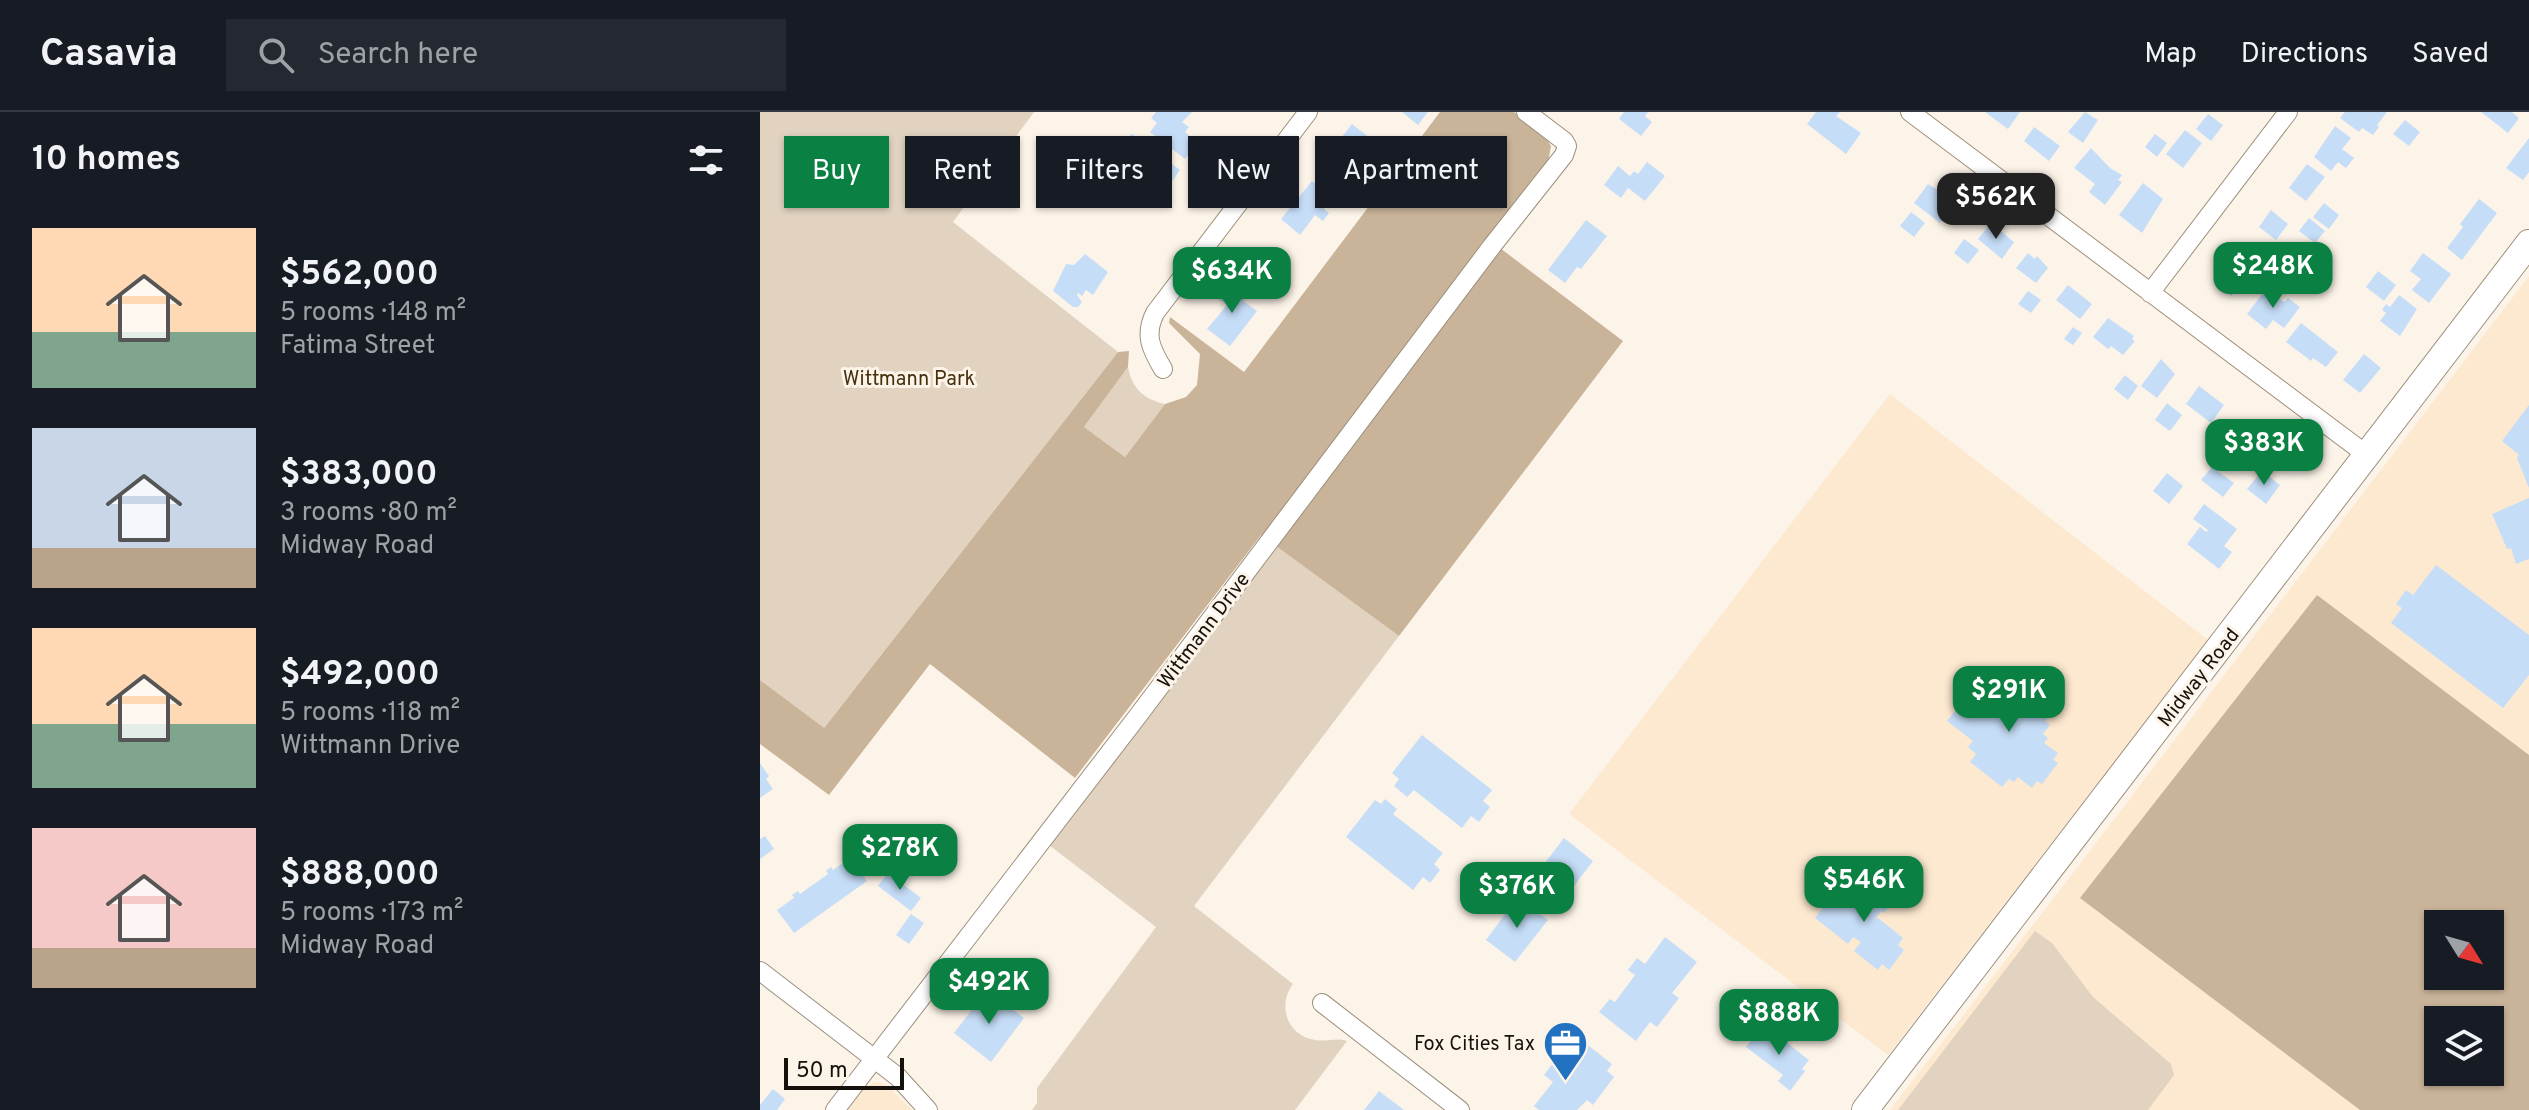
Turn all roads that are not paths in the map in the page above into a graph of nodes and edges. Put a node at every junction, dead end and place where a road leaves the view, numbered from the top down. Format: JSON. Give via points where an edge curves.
{"nodes":[{"id":1,"x":1308,"y":112,"type":"edge"},
{"id":2,"x":1526,"y":112,"type":"edge"},
{"id":3,"x":2288,"y":112,"type":"edge"},
{"id":4,"x":1922,"y":115,"type":"edge"},
{"id":5,"x":2529,"y":243,"type":"edge"},
{"id":6,"x":2150,"y":293,"type":"junction"},
{"id":7,"x":1163,"y":369,"type":"dead end"},
{"id":8,"x":2367,"y":455,"type":"junction"},
{"id":9,"x":760,"y":971,"type":"edge"},
{"id":10,"x":1322,"y":1003,"type":"dead end"},
{"id":11,"x":874,"y":1058,"type":"junction"},
{"id":12,"x":835,"y":1110,"type":"edge"},
{"id":13,"x":928,"y":1110,"type":"edge"},
{"id":14,"x":1460,"y":1110,"type":"edge"},
{"id":15,"x":1865,"y":1110,"type":"edge"}],
"edges":[{"from":1,"to":7,"type":"street","via":[[1155,313],[1148,338]]},
{"from":2,"to":11,"type":"street","name":"Wittmann Drive","via":[[1567,146],[1564,155]]},
{"from":3,"to":6,"type":"street"},
{"from":4,"to":6,"type":"street"},
{"from":5,"to":8,"type":"main road","name":"Midway Road"},
{"from":6,"to":8,"type":"street"},
{"from":8,"to":15,"type":"main road","name":"Midway Road"},
{"from":9,"to":11,"type":"street"},
{"from":10,"to":14,"type":"street"},
{"from":11,"to":12,"type":"street","name":"Wittmann Drive"},
{"from":11,"to":13,"type":"street"}]}
